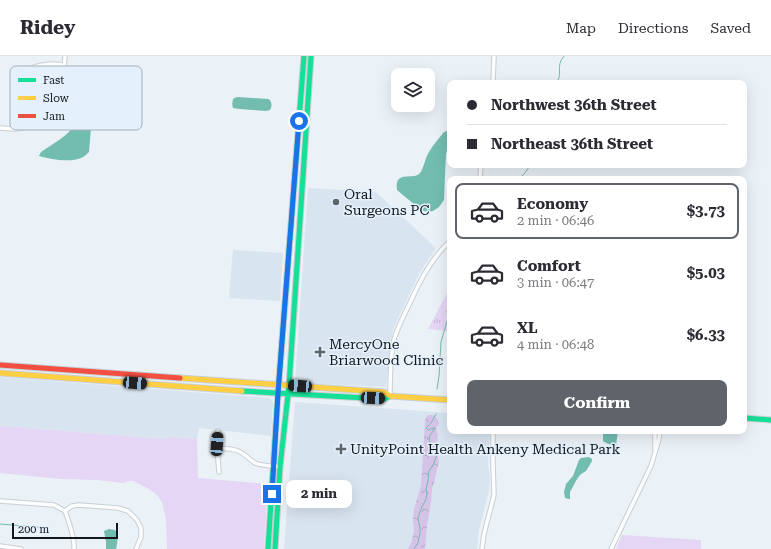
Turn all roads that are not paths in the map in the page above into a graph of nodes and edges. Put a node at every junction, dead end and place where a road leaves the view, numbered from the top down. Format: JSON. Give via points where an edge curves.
{"nodes":[{"id":1,"x":65,"y":56,"type":"edge"},
{"id":2,"x":304,"y":56,"type":"edge"},
{"id":3,"x":311,"y":56,"type":"edge"},
{"id":4,"x":494,"y":56,"type":"edge"},
{"id":5,"x":64,"y":65,"type":"joint"},
{"id":6,"x":37,"y":66,"type":"edge"},
{"id":7,"x":492,"y":80,"type":"edge"},
{"id":8,"x":0,"y":128,"type":"edge"},
{"id":9,"x":10,"y":129,"type":"edge"},
{"id":10,"x":447,"y":244,"type":"edge"},
{"id":11,"x":0,"y":365,"type":"edge"},
{"id":12,"x":0,"y":373,"type":"edge"},
{"id":13,"x":279,"y":389,"type":"junction"},
{"id":14,"x":289,"y":390,"type":"junction"},
{"id":15,"x":390,"y":396,"type":"junction"},
{"id":16,"x":447,"y":400,"type":"edge"},
{"id":17,"x":747,"y":418,"type":"edge"},
{"id":18,"x":771,"y":420,"type":"edge"},
{"id":19,"x":218,"y":431,"type":"dead end"},
{"id":20,"x":494,"y":434,"type":"edge"},
{"id":21,"x":655,"y":434,"type":"edge"},
{"id":22,"x":660,"y":434,"type":"edge"},
{"id":23,"x":217,"y":448,"type":"junction"},
{"id":24,"x":655,"y":453,"type":"junction"},
{"id":25,"x":274,"y":466,"type":"junction"},
{"id":26,"x":280,"y":467,"type":"junction"},
{"id":27,"x":219,"y":472,"type":"dead end"},
{"id":28,"x":0,"y":502,"type":"edge"},
{"id":29,"x":65,"y":511,"type":"junction"},
{"id":30,"x":0,"y":546,"type":"edge"},
{"id":31,"x":21,"y":549,"type":"edge"},
{"id":32,"x":74,"y":549,"type":"edge"},
{"id":33,"x":136,"y":549,"type":"edge"},
{"id":34,"x":268,"y":549,"type":"edge"},
{"id":35,"x":275,"y":549,"type":"edge"},
{"id":36,"x":482,"y":549,"type":"edge"},
{"id":37,"x":610,"y":549,"type":"edge"}],
"edges":[{"from":1,"to":5,"type":"street"},
{"from":2,"to":13,"type":"main road"},
{"from":3,"to":14,"type":"main road"},
{"from":4,"to":7,"type":"street"},
{"from":5,"to":6,"type":"street"},
{"from":8,"to":9,"type":"street"},
{"from":10,"to":15,"type":"street","via":[[429,265],[399,326],[392,352]]},
{"from":11,"to":13,"type":"main road"},
{"from":12,"to":13,"type":"main road"},
{"from":13,"to":14,"type":"main road"},
{"from":13,"to":14,"type":"main road"},
{"from":13,"to":25,"type":"main road"},
{"from":14,"to":15,"type":"main road","via":[[384,399]]},
{"from":14,"to":15,"type":"main road","via":[[384,392]]},
{"from":14,"to":26,"type":"main road"},
{"from":15,"to":16,"type":"main road"},
{"from":17,"to":18,"type":"main road"},
{"from":19,"to":23,"type":"street"},
{"from":20,"to":36,"type":"street","via":[[495,486]]},
{"from":21,"to":24,"type":"street"},
{"from":22,"to":24,"type":"street"},
{"from":23,"to":25,"type":"street","via":[[235,450],[255,463]]},
{"from":23,"to":27,"type":"street"},
{"from":24,"to":37,"type":"street"},
{"from":25,"to":26,"type":"street"},
{"from":25,"to":34,"type":"main road"},
{"from":26,"to":35,"type":"main road"},
{"from":28,"to":29,"type":"street","via":[[54,506]]},
{"from":29,"to":32,"type":"street"},
{"from":29,"to":33,"type":"street","via":[[79,505],[121,508],[128,511],[138,520],[141,528],[141,538]]},
{"from":30,"to":31,"type":"street"}]}
